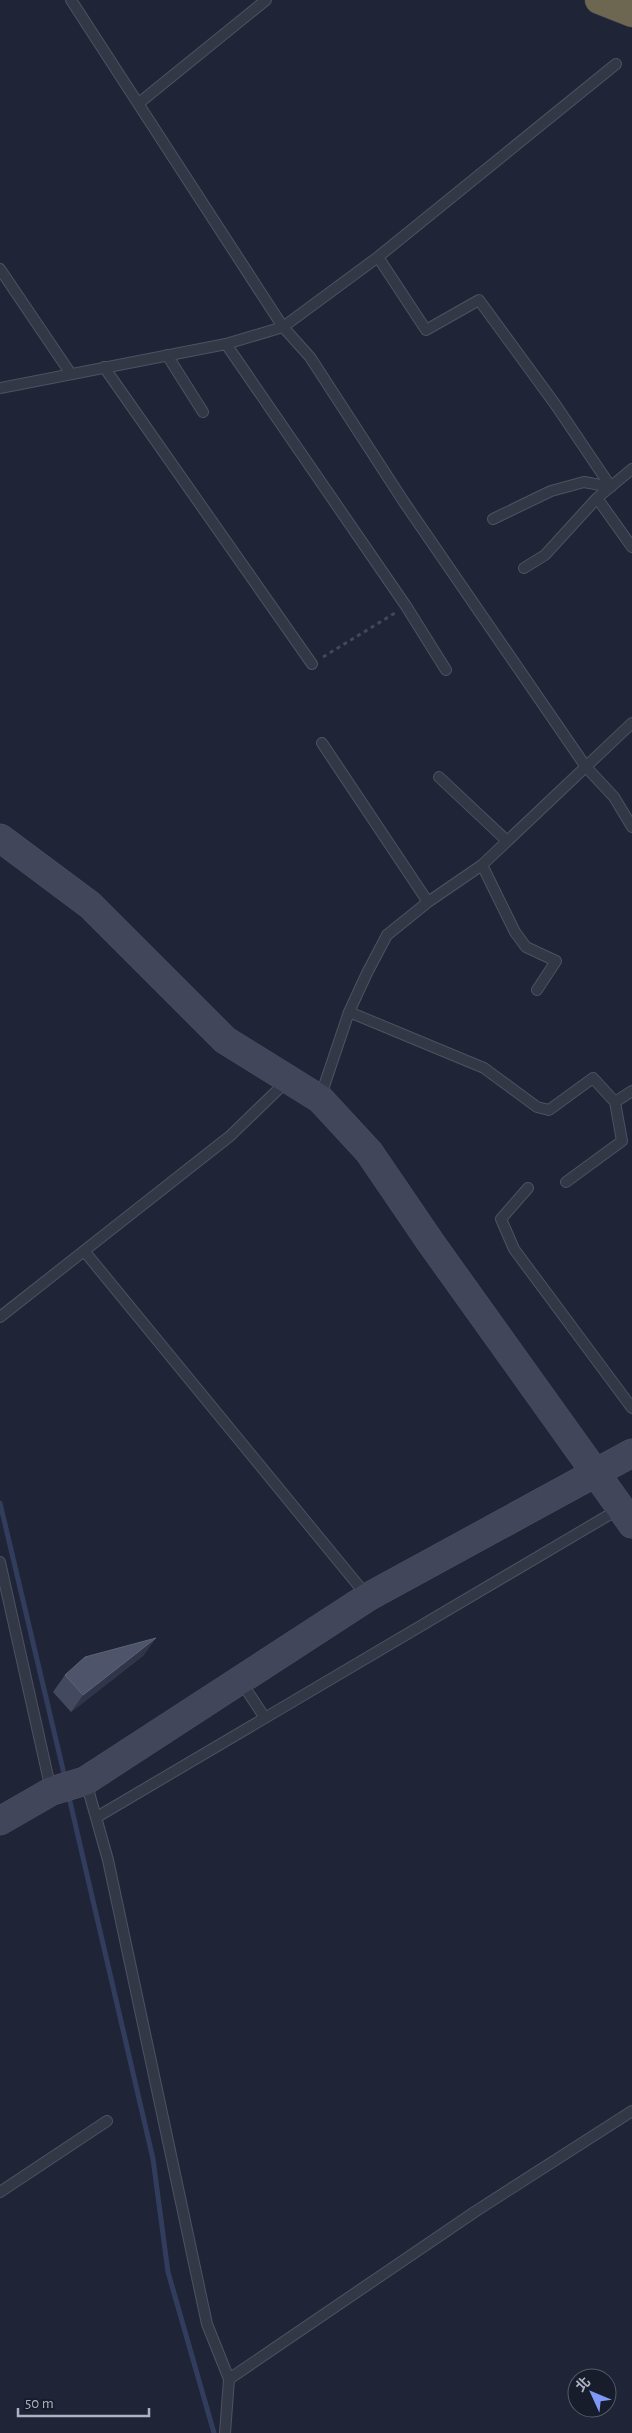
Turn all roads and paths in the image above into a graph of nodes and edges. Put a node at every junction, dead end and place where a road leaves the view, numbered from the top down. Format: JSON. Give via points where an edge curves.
{"nodes":[{"id":1,"x":71,"y":0,"type":"edge"},
{"id":2,"x":266,"y":0,"type":"edge"},
{"id":3,"x":599,"y":0,"type":"edge"},
{"id":4,"x":632,"y":13,"type":"edge"},
{"id":5,"x":616,"y":64,"type":"dead end"},
{"id":6,"x":139,"y":103,"type":"junction"},
{"id":7,"x":378,"y":257,"type":"junction"},
{"id":8,"x":0,"y":269,"type":"edge"},
{"id":9,"x":283,"y":327,"type":"junction"},
{"id":10,"x":226,"y":344,"type":"junction"},
{"id":11,"x":166,"y":355,"type":"junction"},
{"id":12,"x":104,"y":368,"type":"junction"},
{"id":13,"x":71,"y":374,"type":"junction"},
{"id":14,"x":0,"y":388,"type":"edge"},
{"id":15,"x":203,"y":412,"type":"dead end"},
{"id":16,"x":632,"y":470,"type":"edge"},
{"id":17,"x":611,"y":487,"type":"junction"},
{"id":18,"x":597,"y":498,"type":"junction"},
{"id":19,"x":493,"y":519,"type":"dead end"},
{"id":20,"x":632,"y":547,"type":"edge"},
{"id":21,"x":524,"y":568,"type":"dead end"},
{"id":22,"x":406,"y":606,"type":"junction"},
{"id":23,"x":312,"y":664,"type":"joint"},
{"id":24,"x":446,"y":670,"type":"dead end"},
{"id":25,"x":632,"y":724,"type":"edge"},
{"id":26,"x":322,"y":743,"type":"dead end"},
{"id":27,"x":586,"y":766,"type":"junction"},
{"id":28,"x":439,"y":777,"type":"dead end"},
{"id":29,"x":632,"y":827,"type":"edge"},
{"id":30,"x":0,"y":838,"type":"edge"},
{"id":31,"x":507,"y":841,"type":"junction"},
{"id":32,"x":482,"y":865,"type":"junction"},
{"id":33,"x":428,"y":902,"type":"junction"},
{"id":34,"x":537,"y":990,"type":"dead end"},
{"id":35,"x":349,"y":1012,"type":"junction"},
{"id":36,"x":289,"y":1079,"type":"junction"},
{"id":37,"x":632,"y":1091,"type":"edge"},
{"id":38,"x":320,"y":1099,"type":"junction"},
{"id":39,"x":615,"y":1102,"type":"junction"},
{"id":40,"x":566,"y":1182,"type":"dead end"},
{"id":41,"x":528,"y":1188,"type":"dead end"},
{"id":42,"x":85,"y":1252,"type":"junction"},
{"id":43,"x":0,"y":1317,"type":"edge"},
{"id":44,"x":632,"y":1408,"type":"edge"},
{"id":45,"x":632,"y":1453,"type":"edge"},
{"id":46,"x":597,"y":1472,"type":"junction"},
{"id":47,"x":627,"y":1516,"type":"edge"},
{"id":48,"x":0,"y":1562,"type":"edge"},
{"id":49,"x":368,"y":1597,"type":"junction"},
{"id":50,"x":239,"y":1679,"type":"junction"},
{"id":51,"x":265,"y":1718,"type":"junction"},
{"id":52,"x":85,"y":1781,"type":"junction"},
{"id":53,"x":52,"y":1791,"type":"junction"},
{"id":54,"x":97,"y":1817,"type":"junction"},
{"id":55,"x":0,"y":1822,"type":"edge"},
{"id":56,"x":632,"y":2111,"type":"edge"},
{"id":57,"x":107,"y":2121,"type":"dead end"},
{"id":58,"x":0,"y":2192,"type":"edge"},
{"id":59,"x":229,"y":2379,"type":"junction"},
{"id":60,"x":225,"y":2433,"type":"edge"}],
"edges":[{"from":1,"to":6,"type":"lane"},
{"from":2,"to":6,"type":"lane"},
{"from":3,"to":4,"type":"highway"},
{"from":5,"to":7,"type":"lane"},
{"from":6,"to":9,"type":"lane"},
{"from":7,"to":9,"type":"lane"},
{"from":7,"to":17,"type":"lane","via":[[426,330],[479,300]]},
{"from":8,"to":13,"type":"lane"},
{"from":9,"to":10,"type":"lane"},
{"from":9,"to":27,"type":"lane","via":[[310,357],[404,502]]},
{"from":10,"to":11,"type":"lane"},
{"from":10,"to":22,"type":"lane"},
{"from":11,"to":12,"type":"lane"},
{"from":11,"to":15,"type":"lane"},
{"from":12,"to":13,"type":"lane"},
{"from":12,"to":23,"type":"lane"},
{"from":13,"to":14,"type":"lane"},
{"from":16,"to":17,"type":"lane"},
{"from":17,"to":18,"type":"lane"},
{"from":17,"to":19,"type":"lane","via":[[584,482],[551,491]]},
{"from":18,"to":20,"type":"lane"},
{"from":18,"to":21,"type":"lane","via":[[545,555]]},
{"from":22,"to":23,"type":"path"},
{"from":22,"to":24,"type":"lane"},
{"from":25,"to":27,"type":"lane"},
{"from":26,"to":33,"type":"lane"},
{"from":27,"to":29,"type":"lane","via":[[614,797]]},
{"from":27,"to":31,"type":"lane"},
{"from":28,"to":31,"type":"lane"},
{"from":30,"to":36,"type":"street","via":[[90,905],[225,1040]]},
{"from":31,"to":32,"type":"lane"},
{"from":32,"to":33,"type":"lane"},
{"from":32,"to":34,"type":"lane","via":[[515,932],[526,947],[556,962]]},
{"from":33,"to":35,"type":"lane","via":[[387,935]]},
{"from":35,"to":38,"type":"lane"},
{"from":35,"to":39,"type":"lane","via":[[484,1068],[537,1108],[550,1110],[593,1078]]},
{"from":36,"to":38,"type":"street"},
{"from":36,"to":42,"type":"lane","via":[[230,1136]]},
{"from":37,"to":39,"type":"lane"},
{"from":38,"to":46,"type":"street","via":[[369,1152],[436,1251]]},
{"from":39,"to":40,"type":"lane","via":[[622,1141]]},
{"from":41,"to":44,"type":"lane","via":[[501,1219],[514,1249]]},
{"from":42,"to":43,"type":"lane"},
{"from":42,"to":49,"type":"lane"},
{"from":45,"to":46,"type":"street"},
{"from":46,"to":47,"type":"street"},
{"from":46,"to":49,"type":"street"},
{"from":47,"to":51,"type":"lane"},
{"from":48,"to":53,"type":"lane"},
{"from":49,"to":50,"type":"street"},
{"from":50,"to":51,"type":"lane"},
{"from":50,"to":52,"type":"street"},
{"from":51,"to":54,"type":"lane"},
{"from":52,"to":53,"type":"street"},
{"from":52,"to":54,"type":"lane"},
{"from":53,"to":55,"type":"street"},
{"from":54,"to":59,"type":"lane","via":[[207,2324]]},
{"from":56,"to":59,"type":"lane","via":[[476,2211]]},
{"from":57,"to":58,"type":"lane"},
{"from":59,"to":60,"type":"lane"}]}
